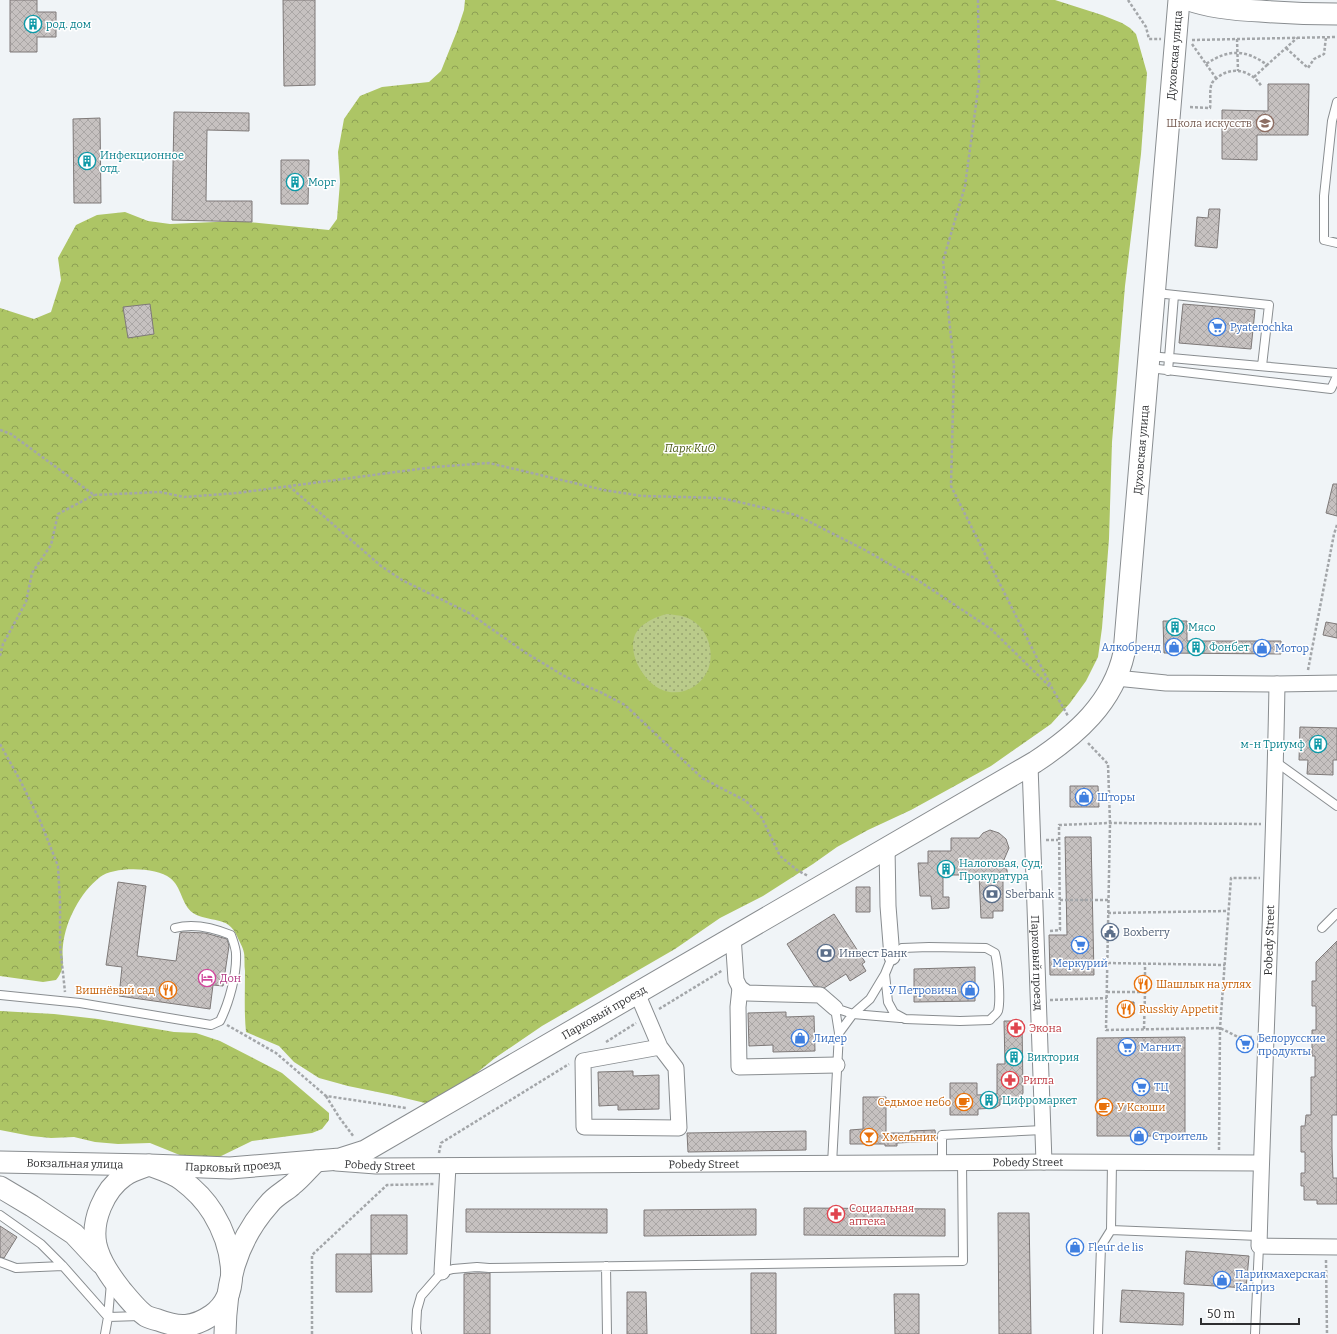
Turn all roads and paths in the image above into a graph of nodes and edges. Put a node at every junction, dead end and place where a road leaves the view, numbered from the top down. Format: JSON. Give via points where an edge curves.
{"nodes":[{"id":1,"x":978,"y":0,"type":"edge"},
{"id":2,"x":1128,"y":0,"type":"edge"},
{"id":3,"x":1179,"y":0,"type":"edge"},
{"id":4,"x":1189,"y":0,"type":"edge"},
{"id":5,"x":1337,"y":14,"type":"edge"},
{"id":6,"x":1326,"y":37,"type":"junction"},
{"id":7,"x":1337,"y":37,"type":"edge"},
{"id":8,"x":1297,"y":38,"type":"junction"},
{"id":9,"x":1237,"y":39,"type":"junction"},
{"id":10,"x":1175,"y":40,"type":"junction"},
{"id":11,"x":1286,"y":48,"type":"junction"},
{"id":12,"x":1238,"y":53,"type":"junction"},
{"id":13,"x":1206,"y":64,"type":"junction"},
{"id":14,"x":1267,"y":65,"type":"junction"},
{"id":15,"x":1238,"y":71,"type":"junction"},
{"id":16,"x":1254,"y":77,"type":"junction"},
{"id":17,"x":1216,"y":78,"type":"junction"},
{"id":18,"x":1262,"y":87,"type":"dead end"},
{"id":19,"x":1337,"y":102,"type":"edge"},
{"id":20,"x":1190,"y":107,"type":"dead end"},
{"id":21,"x":1337,"y":243,"type":"edge"},
{"id":22,"x":1164,"y":294,"type":"junction"},
{"id":23,"x":1159,"y":363,"type":"junction"},
{"id":24,"x":1262,"y":366,"type":"junction"},
{"id":25,"x":1337,"y":375,"type":"edge"},
{"id":26,"x":0,"y":430,"type":"edge"},
{"id":27,"x":289,"y":486,"type":"junction"},
{"id":28,"x":94,"y":495,"type":"junction"},
{"id":29,"x":1337,"y":525,"type":"edge"},
{"id":30,"x":0,"y":656,"type":"edge"},
{"id":31,"x":1116,"y":678,"type":"junction"},
{"id":32,"x":1306,"y":683,"type":"junction"},
{"id":33,"x":1337,"y":683,"type":"edge"},
{"id":34,"x":1277,"y":684,"type":"junction"},
{"id":35,"x":1052,"y":688,"type":"junction"},
{"id":36,"x":1077,"y":731,"type":"junction"},
{"id":37,"x":0,"y":744,"type":"edge"},
{"id":38,"x":0,"y":747,"type":"edge"},
{"id":39,"x":4,"y":751,"type":"junction"},
{"id":40,"x":1276,"y":762,"type":"junction"},
{"id":41,"x":1030,"y":765,"type":"junction"},
{"id":42,"x":1337,"y":806,"type":"edge"},
{"id":43,"x":1110,"y":823,"type":"junction"},
{"id":44,"x":1273,"y":824,"type":"junction"},
{"id":45,"x":887,"y":847,"type":"junction"},
{"id":46,"x":797,"y":870,"type":"dead end"},
{"id":47,"x":1271,"y":878,"type":"junction"},
{"id":48,"x":1060,"y":900,"type":"junction"},
{"id":49,"x":1109,"y":900,"type":"junction"},
{"id":50,"x":1228,"y":911,"type":"junction"},
{"id":51,"x":1108,"y":913,"type":"junction"},
{"id":52,"x":1337,"y":913,"type":"edge"},
{"id":53,"x":175,"y":928,"type":"dead end"},
{"id":54,"x":1322,"y":928,"type":"dead end"},
{"id":55,"x":1060,"y":930,"type":"dead end"},
{"id":56,"x":733,"y":936,"type":"junction"},
{"id":57,"x":892,"y":957,"type":"junction"},
{"id":58,"x":735,"y":963,"type":"junction"},
{"id":59,"x":1108,"y":963,"type":"junction"},
{"id":60,"x":1145,"y":964,"type":"junction"},
{"id":61,"x":1225,"y":965,"type":"junction"},
{"id":62,"x":885,"y":974,"type":"junction"},
{"id":63,"x":740,"y":988,"type":"junction"},
{"id":64,"x":1107,"y":992,"type":"junction"},
{"id":65,"x":1145,"y":992,"type":"junction"},
{"id":66,"x":637,"y":993,"type":"junction"},
{"id":67,"x":0,"y":995,"type":"edge"},
{"id":68,"x":1107,"y":998,"type":"junction"},
{"id":69,"x":1038,"y":1000,"type":"junction"},
{"id":70,"x":67,"y":1002,"type":"junction"},
{"id":71,"x":836,"y":1008,"type":"junction"},
{"id":72,"x":853,"y":1014,"type":"junction"},
{"id":73,"x":647,"y":1016,"type":"junction"},
{"id":74,"x":905,"y":1019,"type":"junction"},
{"id":75,"x":220,"y":1021,"type":"junction"},
{"id":76,"x":1220,"y":1028,"type":"junction"},
{"id":77,"x":1144,"y":1029,"type":"junction"},
{"id":78,"x":839,"y":1033,"type":"junction"},
{"id":79,"x":1265,"y":1037,"type":"junction"},
{"id":80,"x":601,"y":1045,"type":"dead end"},
{"id":81,"x":660,"y":1047,"type":"junction"},
{"id":82,"x":574,"y":1061,"type":"dead end"},
{"id":83,"x":837,"y":1065,"type":"junction"},
{"id":84,"x":432,"y":1112,"type":"junction"},
{"id":85,"x":1043,"y":1130,"type":"junction"},
{"id":86,"x":439,"y":1152,"type":"dead end"},
{"id":87,"x":316,"y":1161,"type":"junction"},
{"id":88,"x":0,"y":1162,"type":"edge"},
{"id":89,"x":942,"y":1162,"type":"junction"},
{"id":90,"x":962,"y":1162,"type":"junction"},
{"id":91,"x":1044,"y":1162,"type":"junction"},
{"id":92,"x":1112,"y":1162,"type":"junction"},
{"id":93,"x":1218,"y":1163,"type":"junction"},
{"id":94,"x":1261,"y":1163,"type":"junction"},
{"id":95,"x":832,"y":1164,"type":"junction"},
{"id":96,"x":149,"y":1165,"type":"junction"},
{"id":97,"x":448,"y":1166,"type":"junction"},
{"id":98,"x":446,"y":1184,"type":"junction"},
{"id":99,"x":0,"y":1187,"type":"edge"},
{"id":100,"x":0,"y":1215,"type":"edge"},
{"id":101,"x":1111,"y":1230,"type":"junction"},
{"id":102,"x":1259,"y":1241,"type":"junction"},
{"id":103,"x":1331,"y":1247,"type":"edge"},
{"id":104,"x":0,"y":1262,"type":"edge"},
{"id":105,"x":63,"y":1266,"type":"junction"},
{"id":106,"x":606,"y":1266,"type":"junction"},
{"id":107,"x":442,"y":1272,"type":"junction"},
{"id":108,"x":109,"y":1274,"type":"junction"},
{"id":109,"x":230,"y":1285,"type":"junction"},
{"id":110,"x":108,"y":1317,"type":"junction"},
{"id":111,"x":150,"y":1325,"type":"edge"},
{"id":112,"x":105,"y":1334,"type":"edge"},
{"id":113,"x":225,"y":1334,"type":"edge"},
{"id":114,"x":312,"y":1334,"type":"edge"},
{"id":115,"x":417,"y":1334,"type":"edge"},
{"id":116,"x":607,"y":1334,"type":"edge"},
{"id":117,"x":1098,"y":1334,"type":"edge"},
{"id":118,"x":1255,"y":1334,"type":"edge"},
{"id":119,"x":1327,"y":1334,"type":"edge"}],
"edges":[{"from":1,"to":35,"type":"path","via":[[979,82],[965,186],[943,261],[954,366],[950,486]]},
{"from":2,"to":10,"type":"path","via":[[1146,27],[1149,39]]},
{"from":3,"to":10,"type":"street","name":"Духовская улица"},
{"from":4,"to":5,"type":"street","via":[[1233,9]]},
{"from":6,"to":7,"type":"path"},
{"from":6,"to":8,"type":"path"},
{"from":6,"to":11,"type":"path","via":[[1324,54],[1314,58],[1308,68]]},
{"from":8,"to":9,"type":"path"},
{"from":8,"to":11,"type":"path"},
{"from":9,"to":12,"type":"path"},
{"from":9,"to":13,"type":"path","via":[[1189,40]]},
{"from":10,"to":22,"type":"street","name":"Духовская улица"},
{"from":11,"to":14,"type":"path"},
{"from":12,"to":13,"type":"path","via":[[1226,54]]},
{"from":12,"to":14,"type":"path","via":[[1258,58]]},
{"from":12,"to":15,"type":"path"},
{"from":13,"to":17,"type":"path"},
{"from":14,"to":16,"type":"path"},
{"from":15,"to":16,"type":"path"},
{"from":15,"to":17,"type":"path","via":[[1228,72]]},
{"from":16,"to":18,"type":"path"},
{"from":17,"to":20,"type":"path","via":[[1212,84],[1210,108]]},
{"from":19,"to":21,"type":"lane","via":[[1332,121],[1324,196],[1324,240]]},
{"from":22,"to":23,"type":"street","name":"Духовская улица"},
{"from":22,"to":24,"type":"lane","via":[[1269,306]]},
{"from":23,"to":24,"type":"lane"},
{"from":23,"to":25,"type":"lane","via":[[1330,389]]},
{"from":23,"to":31,"type":"street","name":"Духовская улица","via":[[1125,646]]},
{"from":24,"to":25,"type":"lane"},
{"from":26,"to":28,"type":"path","via":[[10,434]]},
{"from":27,"to":28,"type":"path","via":[[184,497],[160,492]]},
{"from":27,"to":35,"type":"path","via":[[434,467],[489,463],[604,490],[642,496],[721,498],[796,515],[916,579],[991,629]]},
{"from":27,"to":46,"type":"path","via":[[381,566],[402,580],[469,613],[526,653],[625,705],[702,778],[746,801],[762,818],[780,856]]},
{"from":28,"to":30,"type":"path","via":[[58,514],[51,545],[32,573],[26,602],[3,644]]},
{"from":29,"to":32,"type":"path"},
{"from":31,"to":34,"type":"street","via":[[1166,683]]},
{"from":31,"to":36,"type":"street","name":"Парковый проезд","via":[[1096,710]]},
{"from":32,"to":33,"type":"street"},
{"from":32,"to":34,"type":"street"},
{"from":34,"to":40,"type":"street","name":"Pobedy Street"},
{"from":35,"to":36,"type":"path"},
{"from":36,"to":41,"type":"street","name":"Парковый проезд"},
{"from":36,"to":43,"type":"path","via":[[1108,764]]},
{"from":37,"to":39,"type":"path"},
{"from":38,"to":39,"type":"path"},
{"from":39,"to":70,"type":"path","via":[[37,816],[58,866],[60,945]]},
{"from":40,"to":42,"type":"lane"},
{"from":40,"to":44,"type":"street","name":"Pobedy Street"},
{"from":41,"to":45,"type":"street","name":"Парковый проезд"},
{"from":41,"to":69,"type":"street","name":"Парковый проезд"},
{"from":43,"to":44,"type":"path"},
{"from":43,"to":48,"type":"path","via":[[1059,824]]},
{"from":43,"to":49,"type":"path"},
{"from":44,"to":47,"type":"street","name":"Pobedy Street"},
{"from":45,"to":56,"type":"street","name":"Парковый проезд"},
{"from":45,"to":57,"type":"street"},
{"from":47,"to":50,"type":"path","via":[[1231,878]]},
{"from":47,"to":79,"type":"street","name":"Pobedy Street"},
{"from":48,"to":49,"type":"path"},
{"from":48,"to":55,"type":"path"},
{"from":49,"to":51,"type":"path"},
{"from":50,"to":51,"type":"path"},
{"from":50,"to":61,"type":"path"},
{"from":51,"to":59,"type":"path"},
{"from":52,"to":54,"type":"lane"},
{"from":53,"to":75,"type":"lane","via":[[186,925],[218,930],[231,935],[236,952],[232,989]]},
{"from":56,"to":58,"type":"street"},
{"from":56,"to":66,"type":"street","name":"Парковый проезд"},
{"from":57,"to":62,"type":"lane"},
{"from":57,"to":74,"type":"lane","via":[[902,948],[986,948],[995,953],[999,1001],[997,1012],[990,1020]]},
{"from":58,"to":63,"type":"street","via":[[736,980]]},
{"from":58,"to":73,"type":"path"},
{"from":59,"to":60,"type":"path"},
{"from":59,"to":64,"type":"path"},
{"from":60,"to":61,"type":"path"},
{"from":60,"to":65,"type":"path"},
{"from":61,"to":76,"type":"path"},
{"from":62,"to":72,"type":"lane","via":[[870,999]]},
{"from":62,"to":74,"type":"lane","via":[[888,1002],[894,1013]]},
{"from":63,"to":71,"type":"street","via":[[747,993],[820,995]]},
{"from":63,"to":83,"type":"street","via":[[740,1067]]},
{"from":64,"to":65,"type":"path"},
{"from":64,"to":68,"type":"path"},
{"from":65,"to":77,"type":"path"},
{"from":66,"to":73,"type":"street"},
{"from":66,"to":84,"type":"street","name":"Парковый проезд"},
{"from":67,"to":70,"type":"lane"},
{"from":68,"to":69,"type":"path"},
{"from":68,"to":77,"type":"path","via":[[1106,1030]]},
{"from":69,"to":85,"type":"street","name":"Парковый проезд"},
{"from":70,"to":75,"type":"lane","via":[[211,1025]]},
{"from":71,"to":72,"type":"lane"},
{"from":71,"to":78,"type":"lane"},
{"from":72,"to":74,"type":"lane"},
{"from":72,"to":78,"type":"lane"},
{"from":73,"to":80,"type":"path"},
{"from":73,"to":81,"type":"street"},
{"from":75,"to":84,"type":"path","via":[[276,1053],[326,1096]]},
{"from":76,"to":77,"type":"path"},
{"from":76,"to":79,"type":"path","via":[[1238,1037]]},
{"from":76,"to":93,"type":"path"},
{"from":78,"to":83,"type":"lane"},
{"from":79,"to":94,"type":"street","name":"Pobedy Street"},
{"from":81,"to":81,"type":"street","via":[[583,1061],[584,1128],[679,1128],[676,1068]]},
{"from":82,"to":86,"type":"path","via":[[441,1143]]},
{"from":83,"to":95,"type":"lane"},
{"from":84,"to":87,"type":"street","name":"Парковый проезд","via":[[365,1151],[340,1159]]},
{"from":85,"to":89,"type":"lane","via":[[942,1135]]},
{"from":85,"to":91,"type":"street","name":"Парковый проезд"},
{"from":87,"to":96,"type":"street","name":"Парковый проезд","via":[[230,1168]]},
{"from":87,"to":97,"type":"street","name":"Pobedy Street","via":[[376,1166]]},
{"from":87,"to":109,"type":"street","via":[[269,1203],[257,1219],[241,1244]]},
{"from":88,"to":96,"type":"street","name":"Вокзальная улица"},
{"from":89,"to":90,"type":"street","name":"Pobedy Street"},
{"from":89,"to":95,"type":"street","name":"Pobedy Street"},
{"from":90,"to":91,"type":"street","name":"Pobedy Street"},
{"from":90,"to":106,"type":"lane","via":[[963,1261]]},
{"from":91,"to":92,"type":"street","name":"Pobedy Street"},
{"from":92,"to":93,"type":"street","name":"Pobedy Street"},
{"from":92,"to":101,"type":"lane"},
{"from":93,"to":94,"type":"street","name":"Pobedy Street"},
{"from":94,"to":102,"type":"street"},
{"from":95,"to":97,"type":"street","name":"Pobedy Street"},
{"from":96,"to":108,"type":"street","via":[[124,1176],[108,1193],[98,1214],[95,1238]]},
{"from":96,"to":109,"type":"street","via":[[181,1179],[203,1199],[213,1213],[227,1247],[232,1273]]},
{"from":97,"to":98,"type":"street"},
{"from":98,"to":107,"type":"street"},
{"from":98,"to":114,"type":"path","via":[[387,1185],[312,1255]]},
{"from":99,"to":108,"type":"street","via":[[74,1234]]},
{"from":100,"to":105,"type":"lane","via":[[41,1244]]},
{"from":101,"to":102,"type":"lane"},
{"from":101,"to":117,"type":"lane","via":[[1101,1246]]},
{"from":102,"to":103,"type":"street"},
{"from":102,"to":118,"type":"lane"},
{"from":103,"to":119,"type":"path"},
{"from":104,"to":105,"type":"lane","via":[[16,1268]]},
{"from":105,"to":110,"type":"lane"},
{"from":106,"to":107,"type":"lane","via":[[477,1267]]},
{"from":106,"to":116,"type":"lane"},
{"from":107,"to":115,"type":"lane","via":[[421,1296],[417,1310]]},
{"from":108,"to":110,"type":"lane"},
{"from":108,"to":111,"type":"street"},
{"from":109,"to":111,"type":"street","via":[[226,1300],[204,1320],[191,1326],[166,1323]]},
{"from":109,"to":113,"type":"street"},
{"from":110,"to":111,"type":"lane"},
{"from":110,"to":112,"type":"lane"}]}
